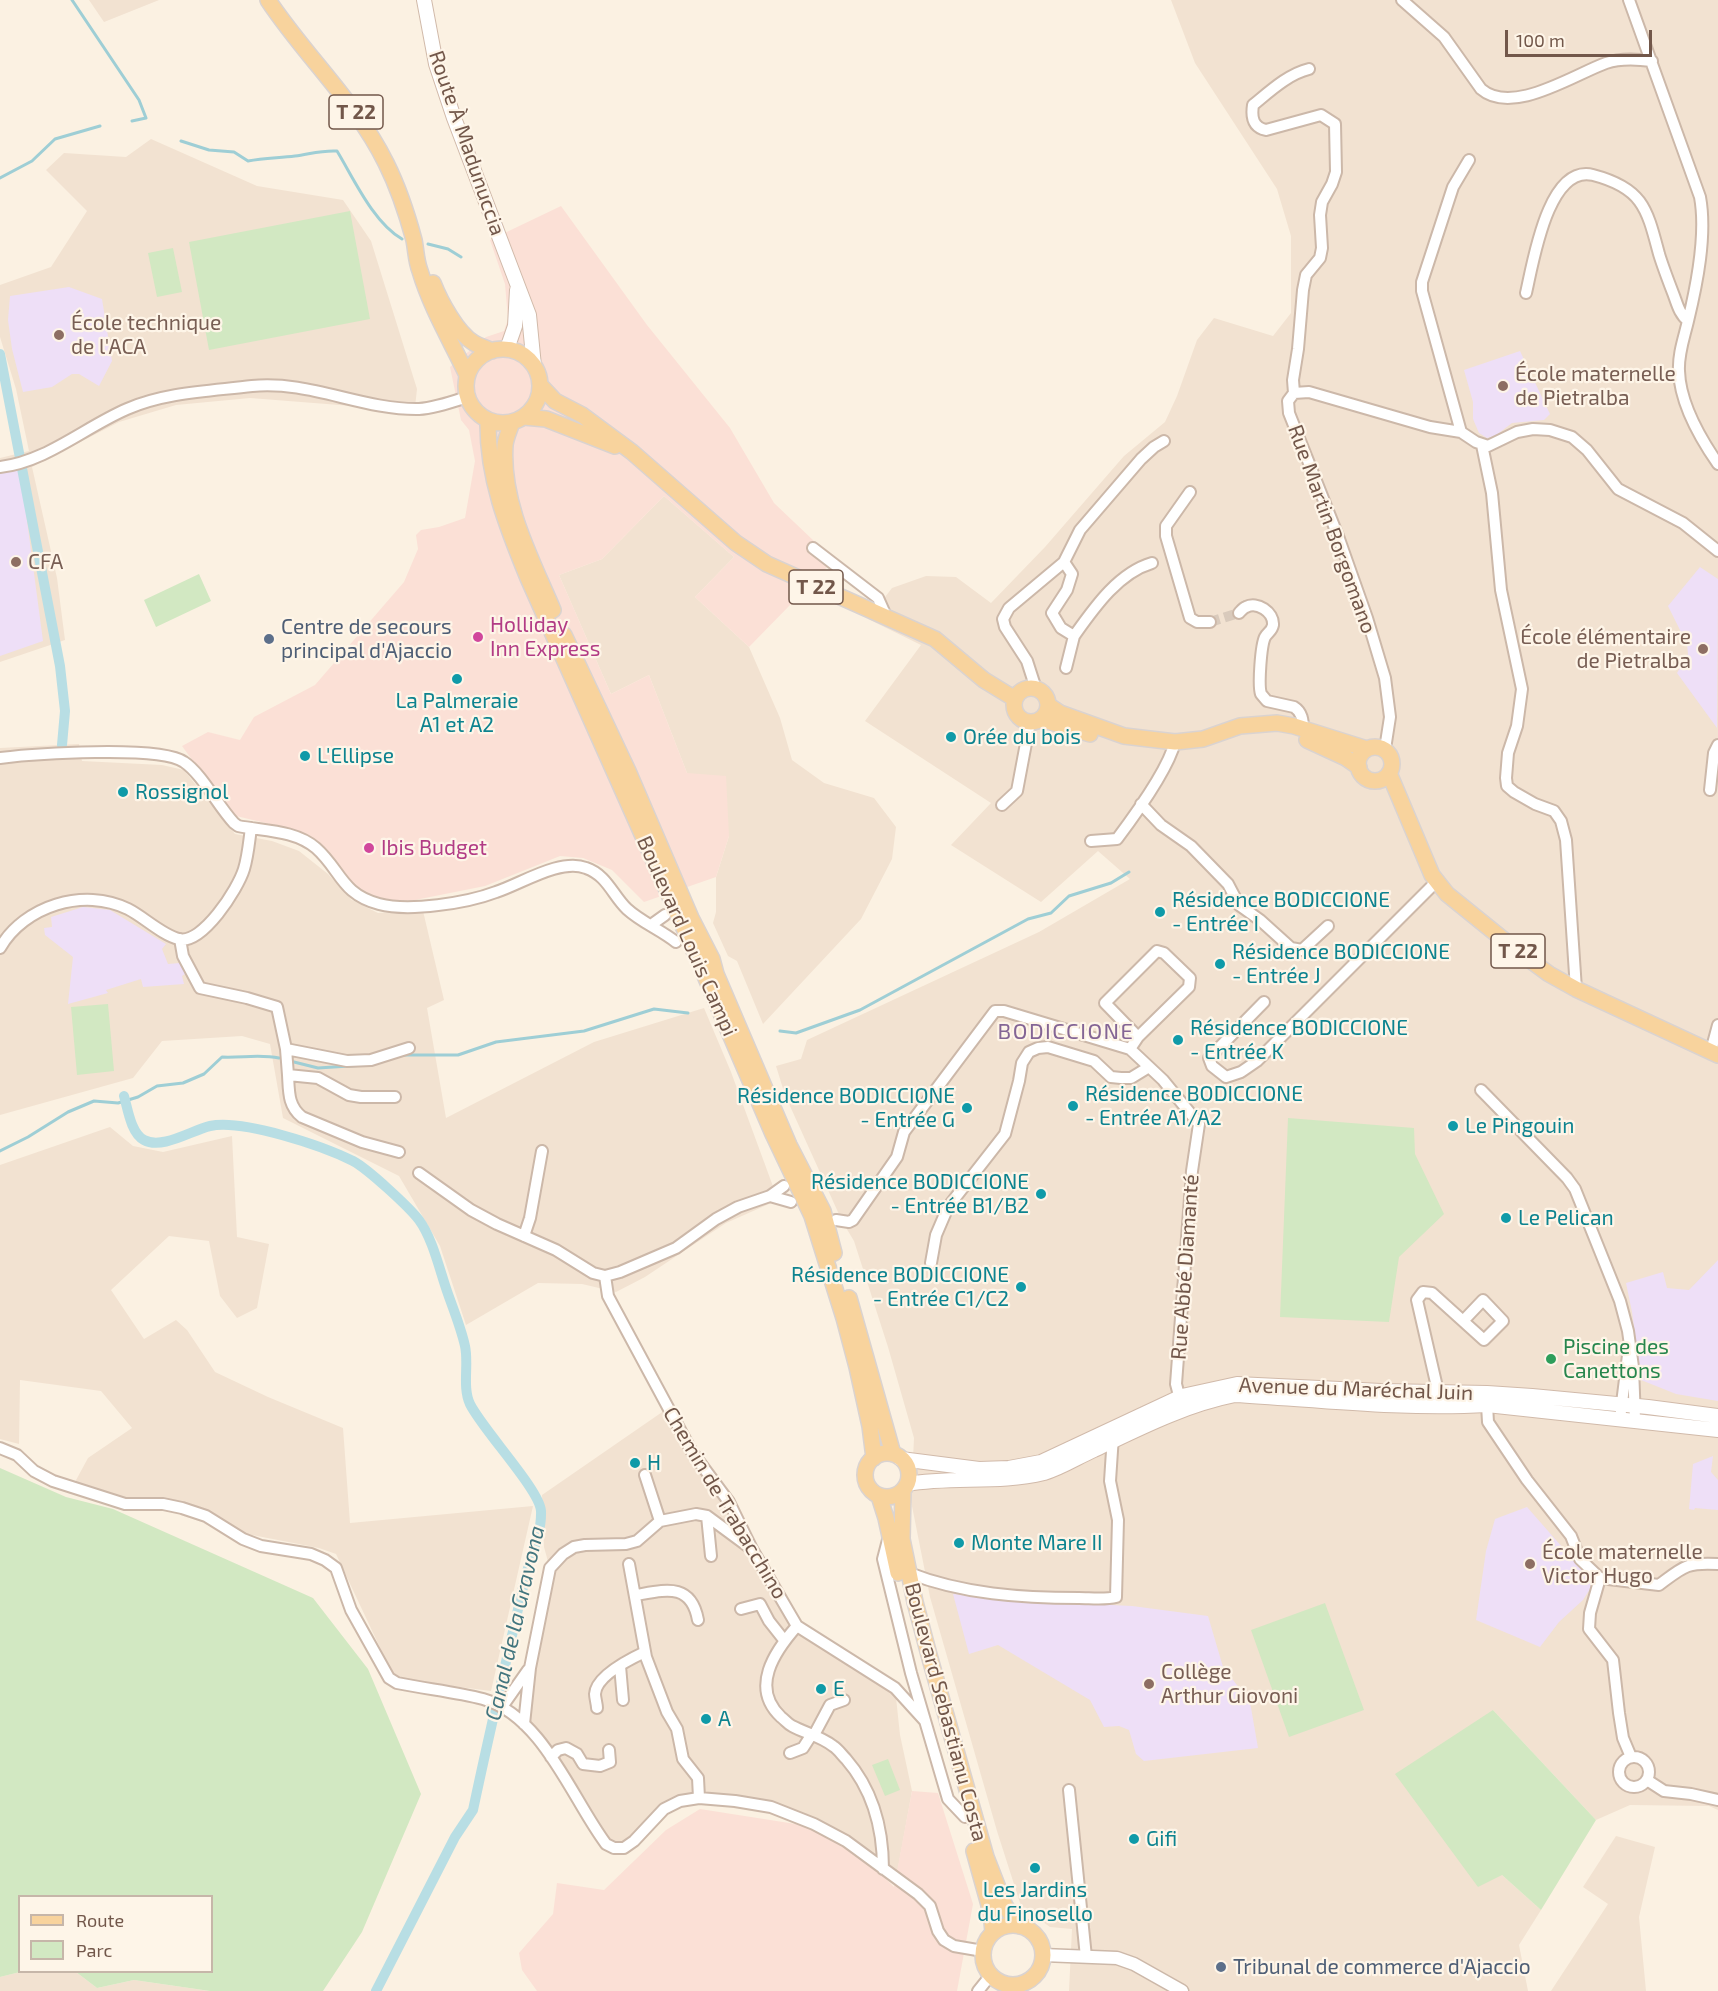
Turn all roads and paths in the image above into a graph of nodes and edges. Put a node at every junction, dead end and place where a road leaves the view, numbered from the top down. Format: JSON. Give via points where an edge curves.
{"nodes":[{"id":1,"x":268,"y":0,"type":"edge"},
{"id":2,"x":424,"y":0,"type":"edge"},
{"id":3,"x":1402,"y":0,"type":"edge"},
{"id":4,"x":1629,"y":0,"type":"edge"},
{"id":5,"x":1652,"y":61,"type":"junction"},
{"id":6,"x":1309,"y":69,"type":"dead end"},
{"id":7,"x":1469,"y":160,"type":"dead end"},
{"id":8,"x":414,"y":242,"type":"junction"},
{"id":9,"x":518,"y":285,"type":"junction"},
{"id":10,"x":1526,"y":293,"type":"dead end"},
{"id":11,"x":1688,"y":321,"type":"junction"},
{"id":12,"x":499,"y":350,"type":"junction"},
{"id":13,"x":534,"y":366,"type":"junction"},
{"id":14,"x":467,"y":375,"type":"junction"},
{"id":15,"x":540,"y":385,"type":"junction"},
{"id":16,"x":1294,"y":393,"type":"junction"},
{"id":17,"x":467,"y":397,"type":"junction"},
{"id":18,"x":518,"y":419,"type":"junction"},
{"id":19,"x":488,"y":420,"type":"junction"},
{"id":20,"x":1461,"y":432,"type":"junction"},
{"id":21,"x":1164,"y":441,"type":"dead end"},
{"id":22,"x":1482,"y":445,"type":"junction"},
{"id":23,"x":632,"y":452,"type":"junction"},
{"id":24,"x":1718,"y":464,"type":"edge"},
{"id":25,"x":0,"y":467,"type":"edge"},
{"id":26,"x":1190,"y":492,"type":"dead end"},
{"id":27,"x":813,"y":548,"type":"dead end"},
{"id":28,"x":1718,"y":551,"type":"edge"},
{"id":29,"x":1064,"y":562,"type":"junction"},
{"id":30,"x":1152,"y":563,"type":"dead end"},
{"id":31,"x":1239,"y":613,"type":"tunnel mouth"},
{"id":32,"x":886,"y":616,"type":"junction"},
{"id":33,"x":1210,"y":622,"type":"dead end"},
{"id":34,"x":1074,"y":636,"type":"junction"},
{"id":35,"x":1066,"y":668,"type":"dead end"},
{"id":36,"x":1036,"y":689,"type":"junction"},
{"id":37,"x":1015,"y":699,"type":"junction"},
{"id":38,"x":1048,"y":705,"type":"junction"},
{"id":39,"x":1035,"y":721,"type":"junction"},
{"id":40,"x":1303,"y":729,"type":"junction"},
{"id":41,"x":1718,"y":745,"type":"edge"},
{"id":42,"x":1174,"y":747,"type":"junction"},
{"id":43,"x":1366,"y":749,"type":"junction"},
{"id":44,"x":1384,"y":749,"type":"junction"},
{"id":45,"x":0,"y":759,"type":"edge"},
{"id":46,"x":1359,"y":767,"type":"junction"},
{"id":47,"x":1389,"y":773,"type":"junction"},
{"id":48,"x":1710,"y":790,"type":"dead end"},
{"id":49,"x":1142,"y":804,"type":"junction"},
{"id":50,"x":1002,"y":805,"type":"dead end"},
{"id":51,"x":251,"y":828,"type":"junction"},
{"id":52,"x":1091,"y":841,"type":"dead end"},
{"id":53,"x":1437,"y":881,"type":"junction"},
{"id":54,"x":665,"y":915,"type":"dead end"},
{"id":55,"x":651,"y":925,"type":"junction"},
{"id":56,"x":1328,"y":926,"type":"dead end"},
{"id":57,"x":180,"y":939,"type":"junction"},
{"id":58,"x":676,"y":942,"type":"dead end"},
{"id":59,"x":0,"y":948,"type":"edge"},
{"id":60,"x":1576,"y":989,"type":"junction"},
{"id":61,"x":1264,"y":1002,"type":"dead end"},
{"id":62,"x":1718,"y":1025,"type":"edge"},
{"id":63,"x":1138,"y":1037,"type":"junction"},
{"id":64,"x":409,"y":1048,"type":"dead end"},
{"id":65,"x":286,"y":1049,"type":"junction"},
{"id":66,"x":1130,"y":1049,"type":"junction"},
{"id":67,"x":1714,"y":1053,"type":"edge"},
{"id":68,"x":1149,"y":1067,"type":"junction"},
{"id":69,"x":288,"y":1075,"type":"junction"},
{"id":70,"x":1481,"y":1090,"type":"dead end"},
{"id":71,"x":395,"y":1097,"type":"dead end"},
{"id":72,"x":542,"y":1151,"type":"dead end"},
{"id":73,"x":399,"y":1152,"type":"dead end"},
{"id":74,"x":419,"y":1173,"type":"dead end"},
{"id":75,"x":784,"y":1186,"type":"dead end"},
{"id":76,"x":770,"y":1196,"type":"junction"},
{"id":77,"x":791,"y":1202,"type":"dead end"},
{"id":78,"x":836,"y":1220,"type":"dead end"},
{"id":79,"x":524,"y":1236,"type":"junction"},
{"id":80,"x":931,"y":1263,"type":"dead end"},
{"id":81,"x":605,"y":1276,"type":"junction"},
{"id":82,"x":1464,"y":1320,"type":"dead end"},
{"id":83,"x":1440,"y":1399,"type":"junction"},
{"id":84,"x":1181,"y":1403,"type":"junction"},
{"id":85,"x":1487,"y":1405,"type":"junction"},
{"id":86,"x":1631,"y":1410,"type":"junction"},
{"id":87,"x":1718,"y":1416,"type":"edge"},
{"id":88,"x":1718,"y":1430,"type":"edge"},
{"id":89,"x":1113,"y":1435,"type":"junction"},
{"id":90,"x":0,"y":1448,"type":"edge"},
{"id":91,"x":897,"y":1457,"type":"junction"},
{"id":92,"x":874,"y":1458,"type":"junction"},
{"id":93,"x":645,"y":1475,"type":"dead end"},
{"id":94,"x":905,"y":1487,"type":"junction"},
{"id":95,"x":879,"y":1496,"type":"junction"},
{"id":96,"x":707,"y":1516,"type":"junction"},
{"id":97,"x":660,"y":1521,"type":"junction"},
{"id":98,"x":890,"y":1533,"type":"junction"},
{"id":99,"x":752,"y":1549,"type":"junction"},
{"id":100,"x":711,"y":1556,"type":"dead end"},
{"id":101,"x":629,"y":1564,"type":"dead end"},
{"id":102,"x":1718,"y":1564,"type":"edge"},
{"id":103,"x":909,"y":1573,"type":"junction"},
{"id":104,"x":1600,"y":1578,"type":"junction"},
{"id":105,"x":636,"y":1595,"type":"junction"},
{"id":106,"x":741,"y":1610,"type":"dead end"},
{"id":107,"x":698,"y":1620,"type":"dead end"},
{"id":108,"x":797,"y":1626,"type":"junction"},
{"id":109,"x":784,"y":1640,"type":"junction"},
{"id":110,"x":645,"y":1652,"type":"junction"},
{"id":111,"x":620,"y":1666,"type":"junction"},
{"id":112,"x":530,"y":1668,"type":"junction"},
{"id":113,"x":911,"y":1673,"type":"junction"},
{"id":114,"x":895,"y":1688,"type":"junction"},
{"id":115,"x":623,"y":1700,"type":"dead end"},
{"id":116,"x":844,"y":1700,"type":"dead end"},
{"id":117,"x":502,"y":1707,"type":"junction"},
{"id":118,"x":597,"y":1708,"type":"dead end"},
{"id":119,"x":925,"y":1721,"type":"junction"},
{"id":120,"x":524,"y":1724,"type":"junction"},
{"id":121,"x":813,"y":1734,"type":"junction"},
{"id":122,"x":609,"y":1750,"type":"dead end"},
{"id":123,"x":790,"y":1753,"type":"dead end"},
{"id":124,"x":551,"y":1757,"type":"junction"},
{"id":125,"x":1631,"y":1757,"type":"junction"},
{"id":126,"x":1647,"y":1780,"type":"junction"},
{"id":127,"x":1069,"y":1790,"type":"dead end"},
{"id":128,"x":699,"y":1797,"type":"junction"},
{"id":129,"x":1718,"y":1800,"type":"edge"},
{"id":130,"x":965,"y":1817,"type":"junction"},
{"id":131,"x":883,"y":1869,"type":"junction"},
{"id":132,"x":1019,"y":1926,"type":"junction"},
{"id":133,"x":993,"y":1932,"type":"junction"},
{"id":134,"x":983,"y":1951,"type":"junction"},
{"id":135,"x":1042,"y":1955,"type":"junction"},
{"id":136,"x":1086,"y":1957,"type":"junction"},
{"id":137,"x":990,"y":1976,"type":"junction"},
{"id":138,"x":1033,"y":1984,"type":"edge"},
{"id":139,"x":1007,"y":1988,"type":"edge"},
{"id":140,"x":978,"y":1991,"type":"edge"},
{"id":141,"x":1182,"y":1991,"type":"edge"}],
"edges":[{"from":1,"to":8,"type":"main road","number":"T 22","via":[[359,117],[386,163]]},
{"from":2,"to":9,"type":"main road","name":"Route À Madunuccia","via":[[436,64]]},
{"from":3,"to":5,"type":"street","via":[[1444,37],[1488,96],[1517,98],[1608,62]]},
{"from":4,"to":5,"type":"street"},
{"from":5,"to":11,"type":"street","via":[[1702,211]]},
{"from":6,"to":16,"type":"street","via":[[1298,71],[1262,98],[1253,105],[1251,113],[1258,128],[1266,130],[1321,115],[1335,124],[1336,172],[1322,202],[1320,258],[1306,275]]},
{"from":7,"to":20,"type":"street","via":[[1453,187],[1422,282]]},
{"from":8,"to":12,"type":"main road","number":"T 22","via":[[438,296],[463,334],[474,343]]},
{"from":8,"to":14,"type":"main road","number":"T 22","via":[[431,305]]},
{"from":9,"to":12,"type":"main road","name":"Route À Madunuccia","via":[[515,326]]},
{"from":9,"to":13,"type":"main road","name":"Route À Madunuccia","via":[[529,315]]},
{"from":10,"to":11,"type":"street","via":[[1540,234],[1556,198],[1570,178],[1589,174],[1618,184],[1638,199],[1652,227],[1680,313]]},
{"from":11,"to":24,"type":"street","via":[[1680,350],[1681,386],[1696,428]]},
{"from":12,"to":13,"type":"main road","via":[[517,352]]},
{"from":12,"to":14,"type":"main road","via":[[477,360]]},
{"from":13,"to":15,"type":"main road"},
{"from":14,"to":17,"type":"main road"},
{"from":15,"to":18,"type":"main road","via":[[535,404]]},
{"from":15,"to":23,"type":"main road","number":"T 22","via":[[555,401],[582,415]]},
{"from":16,"to":20,"type":"street","name":"Rue Martin Borgomano","via":[[1309,392],[1430,427]]},
{"from":16,"to":44,"type":"street","name":"Rue Martin Borgomano","via":[[1288,401],[1289,412],[1338,536],[1384,678],[1390,717]]},
{"from":17,"to":19,"type":"main road","via":[[479,415]]},
{"from":17,"to":25,"type":"street","via":[[419,409],[387,406],[304,387],[256,386],[176,395],[129,408],[21,464]]},
{"from":18,"to":19,"type":"main road","via":[[504,423]]},
{"from":18,"to":23,"type":"main road","number":"T 22","via":[[546,419]]},
{"from":18,"to":91,"type":"main road","name":"Boulevard Louis Campi","via":[[505,443],[513,513],[712,959],[789,1144],[823,1211]]},
{"from":19,"to":92,"type":"main road","name":"Boulevard Louis Campi","via":[[487,444],[505,522],[812,1216],[847,1328]]},
{"from":20,"to":22,"type":"street","name":"Rue Martin Borgomano"},
{"from":21,"to":29,"type":"street","via":[[1141,459],[1080,530]]},
{"from":22,"to":28,"type":"street","via":[[1493,445],[1517,432],[1533,429],[1572,437],[1618,489],[1683,523]]},
{"from":22,"to":60,"type":"street","via":[[1492,493],[1501,590],[1522,689],[1506,778],[1514,792],[1554,811],[1561,821],[1566,840]]},
{"from":23,"to":32,"type":"main road","number":"T 22","via":[[736,543],[767,564]]},
{"from":26,"to":33,"type":"street","via":[[1166,526],[1166,536],[1190,618]]},
{"from":27,"to":32,"type":"street","via":[[878,598]]},
{"from":29,"to":34,"type":"street","via":[[1072,574],[1052,613],[1060,627]]},
{"from":29,"to":36,"type":"street","via":[[1009,609],[1003,619],[1027,661]]},
{"from":30,"to":34,"type":"street","via":[[1139,567],[1119,583],[1096,605]]},
{"from":31,"to":40,"type":"street","via":[[1256,605],[1271,617],[1273,623],[1262,651],[1262,694],[1267,701],[1298,709]]},
{"from":32,"to":37,"type":"main road","number":"T 22","via":[[935,639],[984,680]]},
{"from":34,"to":35,"type":"street"},
{"from":36,"to":37,"type":"main road","via":[[1026,689]]},
{"from":36,"to":38,"type":"main road","via":[[1045,695]]},
{"from":37,"to":39,"type":"main road","via":[[1016,714],[1024,721]]},
{"from":38,"to":39,"type":"main road","via":[[1045,716]]},
{"from":38,"to":42,"type":"main road","via":[[1124,736]]},
{"from":39,"to":42,"type":"main road","via":[[1126,745]]},
{"from":39,"to":50,"type":"street","via":[[1017,791]]},
{"from":40,"to":42,"type":"main road","via":[[1258,723]]},
{"from":40,"to":43,"type":"main road"},
{"from":41,"to":48,"type":"street"},
{"from":42,"to":46,"type":"main road","via":[[1201,747],[1247,735],[1279,733],[1323,746]]},
{"from":42,"to":49,"type":"street"},
{"from":43,"to":44,"type":"main road"},
{"from":43,"to":46,"type":"main road","via":[[1360,756]]},
{"from":44,"to":47,"type":"main road","via":[[1392,763]]},
{"from":45,"to":51,"type":"street","via":[[107,752],[158,754],[182,760],[234,823]]},
{"from":46,"to":47,"type":"main road","via":[[1369,780],[1380,780]]},
{"from":47,"to":53,"type":"main road","number":"T 22"},
{"from":49,"to":52,"type":"street","via":[[1117,839]]},
{"from":49,"to":56,"type":"street","via":[[1228,884],[1239,905],[1291,948],[1302,950]]},
{"from":51,"to":55,"type":"street","via":[[301,838],[316,848],[351,891],[381,904],[418,906],[473,899],[568,865],[596,873],[627,909]]},
{"from":51,"to":57,"type":"street","via":[[244,871],[231,895],[201,932]]},
{"from":53,"to":60,"type":"main road","number":"T 22","via":[[1447,894],[1515,949]]},
{"from":53,"to":61,"type":"street","via":[[1257,1060],[1226,1077],[1212,1066],[1209,1058]]},
{"from":54,"to":55,"type":"street"},
{"from":55,"to":58,"type":"street"},
{"from":57,"to":59,"type":"street","via":[[112,902],[72,900],[18,923]]},
{"from":57,"to":65,"type":"street","via":[[183,956],[200,988],[277,1007]]},
{"from":60,"to":67,"type":"main road","number":"T 22"},
{"from":62,"to":67,"type":"street"},
{"from":63,"to":63,"type":"street","via":[[1189,987],[1190,978],[1157,951],[1105,1003]]},
{"from":63,"to":66,"type":"street"},
{"from":64,"to":65,"type":"street","via":[[371,1060],[347,1062]]},
{"from":65,"to":69,"type":"street"},
{"from":66,"to":68,"type":"street"},
{"from":66,"to":78,"type":"street","via":[[995,1011],[904,1132],[897,1157],[853,1220]]},
{"from":68,"to":80,"type":"street","via":[[1131,1078],[1112,1077],[1094,1061],[1048,1047],[1029,1052],[1022,1063],[1005,1134],[948,1207],[936,1234]]},
{"from":68,"to":84,"type":"street","name":"Rue Abbé Diamanté","via":[[1199,1124],[1176,1384]]},
{"from":69,"to":71,"type":"street","via":[[318,1078],[349,1095]]},
{"from":69,"to":73,"type":"street","via":[[290,1103],[302,1117],[362,1142]]},
{"from":70,"to":86,"type":"street","via":[[1568,1178],[1575,1190],[1620,1301],[1628,1331],[1633,1367]]},
{"from":72,"to":79,"type":"street"},
{"from":74,"to":79,"type":"street","via":[[471,1210]]},
{"from":75,"to":76,"type":"street"},
{"from":76,"to":77,"type":"street"},
{"from":76,"to":81,"type":"street","via":[[716,1219],[676,1248]]},
{"from":79,"to":81,"type":"street"},
{"from":81,"to":99,"type":"street","name":"Chemin de Trabacchino","via":[[608,1296],[692,1452],[729,1502]]},
{"from":82,"to":83,"type":"street","via":[[1432,1293],[1423,1292],[1417,1300]]},
{"from":83,"to":84,"type":"main road","name":"Avenue du Maréchal Juin","via":[[1235,1395]]},
{"from":83,"to":85,"type":"main road","name":"Avenue du Maréchal Juin"},
{"from":83,"to":86,"type":"main road","name":"Avenue du Maréchal Juin","via":[[1487,1393]]},
{"from":84,"to":89,"type":"main road","name":"Avenue du Maréchal Juin"},
{"from":85,"to":86,"type":"main road","name":"Avenue du Maréchal Juin","via":[[1620,1419]]},
{"from":85,"to":104,"type":"street","via":[[1488,1422],[1571,1536],[1581,1559]]},
{"from":86,"to":87,"type":"main road","name":"Avenue du Maréchal Juin"},
{"from":86,"to":88,"type":"main road","name":"Avenue du Maréchal Juin"},
{"from":89,"to":91,"type":"main road","name":"Avenue du Maréchal Juin","via":[[1041,1462],[1009,1468],[979,1469]]},
{"from":89,"to":94,"type":"main road","name":"Avenue du Maréchal Juin","via":[[1046,1472],[1011,1479],[930,1480]]},
{"from":89,"to":103,"type":"street","via":[[1110,1481],[1118,1520],[1116,1597],[1000,1594],[924,1580]]},
{"from":90,"to":117,"type":"street","via":[[17,1455],[34,1471],[53,1481],[125,1504],[182,1508],[206,1516],[261,1546],[325,1560],[336,1568],[351,1610],[389,1678]]},
{"from":91,"to":92,"type":"main road","via":[[886,1454]]},
{"from":91,"to":94,"type":"main road","via":[[908,1471]]},
{"from":92,"to":95,"type":"main road","via":[[865,1476],[870,1489]]},
{"from":93,"to":97,"type":"street"},
{"from":94,"to":95,"type":"main road","via":[[892,1497]]},
{"from":94,"to":103,"type":"main road","name":"Boulevard Sebastianu Costa","via":[[902,1539]]},
{"from":95,"to":98,"type":"main road","name":"Boulevard Sebastianu Costa"},
{"from":96,"to":97,"type":"street","via":[[696,1514]]},
{"from":96,"to":99,"type":"street"},
{"from":96,"to":100,"type":"street"},
{"from":97,"to":112,"type":"street","via":[[637,1541],[574,1547],[550,1568]]},
{"from":98,"to":113,"type":"street","via":[[883,1559]]},
{"from":98,"to":130,"type":"main road","name":"Boulevard Sebastianu Costa"},
{"from":99,"to":108,"type":"street","name":"Chemin de Trabacchino"},
{"from":101,"to":105,"type":"street"},
{"from":102,"to":104,"type":"street","via":[[1696,1562],[1659,1585]]},
{"from":103,"to":132,"type":"main road","name":"Boulevard Sebastianu Costa","via":[[986,1857],[1005,1906]]},
{"from":104,"to":125,"type":"street","via":[[1589,1629],[1613,1660],[1622,1729]]},
{"from":105,"to":107,"type":"street","via":[[671,1589],[689,1597],[696,1606]]},
{"from":105,"to":110,"type":"street"},
{"from":106,"to":109,"type":"street","via":[[760,1604]]},
{"from":108,"to":109,"type":"street"},
{"from":108,"to":114,"type":"street","name":"Chemin de Trabacchino"},
{"from":109,"to":121,"type":"street","via":[[768,1673],[767,1699],[790,1726]]},
{"from":110,"to":111,"type":"street"},
{"from":110,"to":128,"type":"street","via":[[677,1729],[682,1759],[698,1778]]},
{"from":111,"to":115,"type":"street"},
{"from":111,"to":118,"type":"street","via":[[598,1685]]},
{"from":112,"to":117,"type":"street"},
{"from":112,"to":120,"type":"street"},
{"from":113,"to":114,"type":"street"},
{"from":113,"to":119,"type":"street"},
{"from":114,"to":119,"type":"street","name":"Chemin de Trabacchino"},
{"from":116,"to":121,"type":"street","via":[[830,1705]]},
{"from":117,"to":120,"type":"street"},
{"from":119,"to":130,"type":"street","via":[[948,1799]]},
{"from":120,"to":124,"type":"street"},
{"from":121,"to":123,"type":"street","via":[[803,1748]]},
{"from":121,"to":131,"type":"street","via":[[834,1746],[860,1775],[880,1825]]},
{"from":122,"to":124,"type":"street","via":[[610,1762],[600,1766],[583,1764],[577,1754],[566,1748]]},
{"from":124,"to":128,"type":"street","via":[[598,1834],[614,1848],[624,1848],[634,1841],[664,1809]]},
{"from":125,"to":126,"type":"street","via":[[1640,1757],[1647,1763]]},
{"from":125,"to":126,"type":"street","via":[[1620,1766],[1621,1780],[1634,1787]]},
{"from":126,"to":129,"type":"street","via":[[1664,1791]]},
{"from":127,"to":136,"type":"street"},
{"from":128,"to":131,"type":"street","via":[[771,1807],[846,1841]]},
{"from":130,"to":133,"type":"main road","name":"Boulevard Sebastianu Costa"},
{"from":131,"to":134,"type":"street","via":[[930,1906],[944,1940],[954,1946]]},
{"from":132,"to":133,"type":"main road"},
{"from":132,"to":135,"type":"main road","via":[[1038,1940]]},
{"from":133,"to":134,"type":"main road"},
{"from":134,"to":137,"type":"main road"},
{"from":135,"to":136,"type":"street"},
{"from":135,"to":138,"type":"main road"},
{"from":136,"to":141,"type":"street","via":[[1117,1958],[1134,1964]]},
{"from":137,"to":139,"type":"main road"},
{"from":137,"to":140,"type":"street"},
{"from":138,"to":139,"type":"main road"}]}
